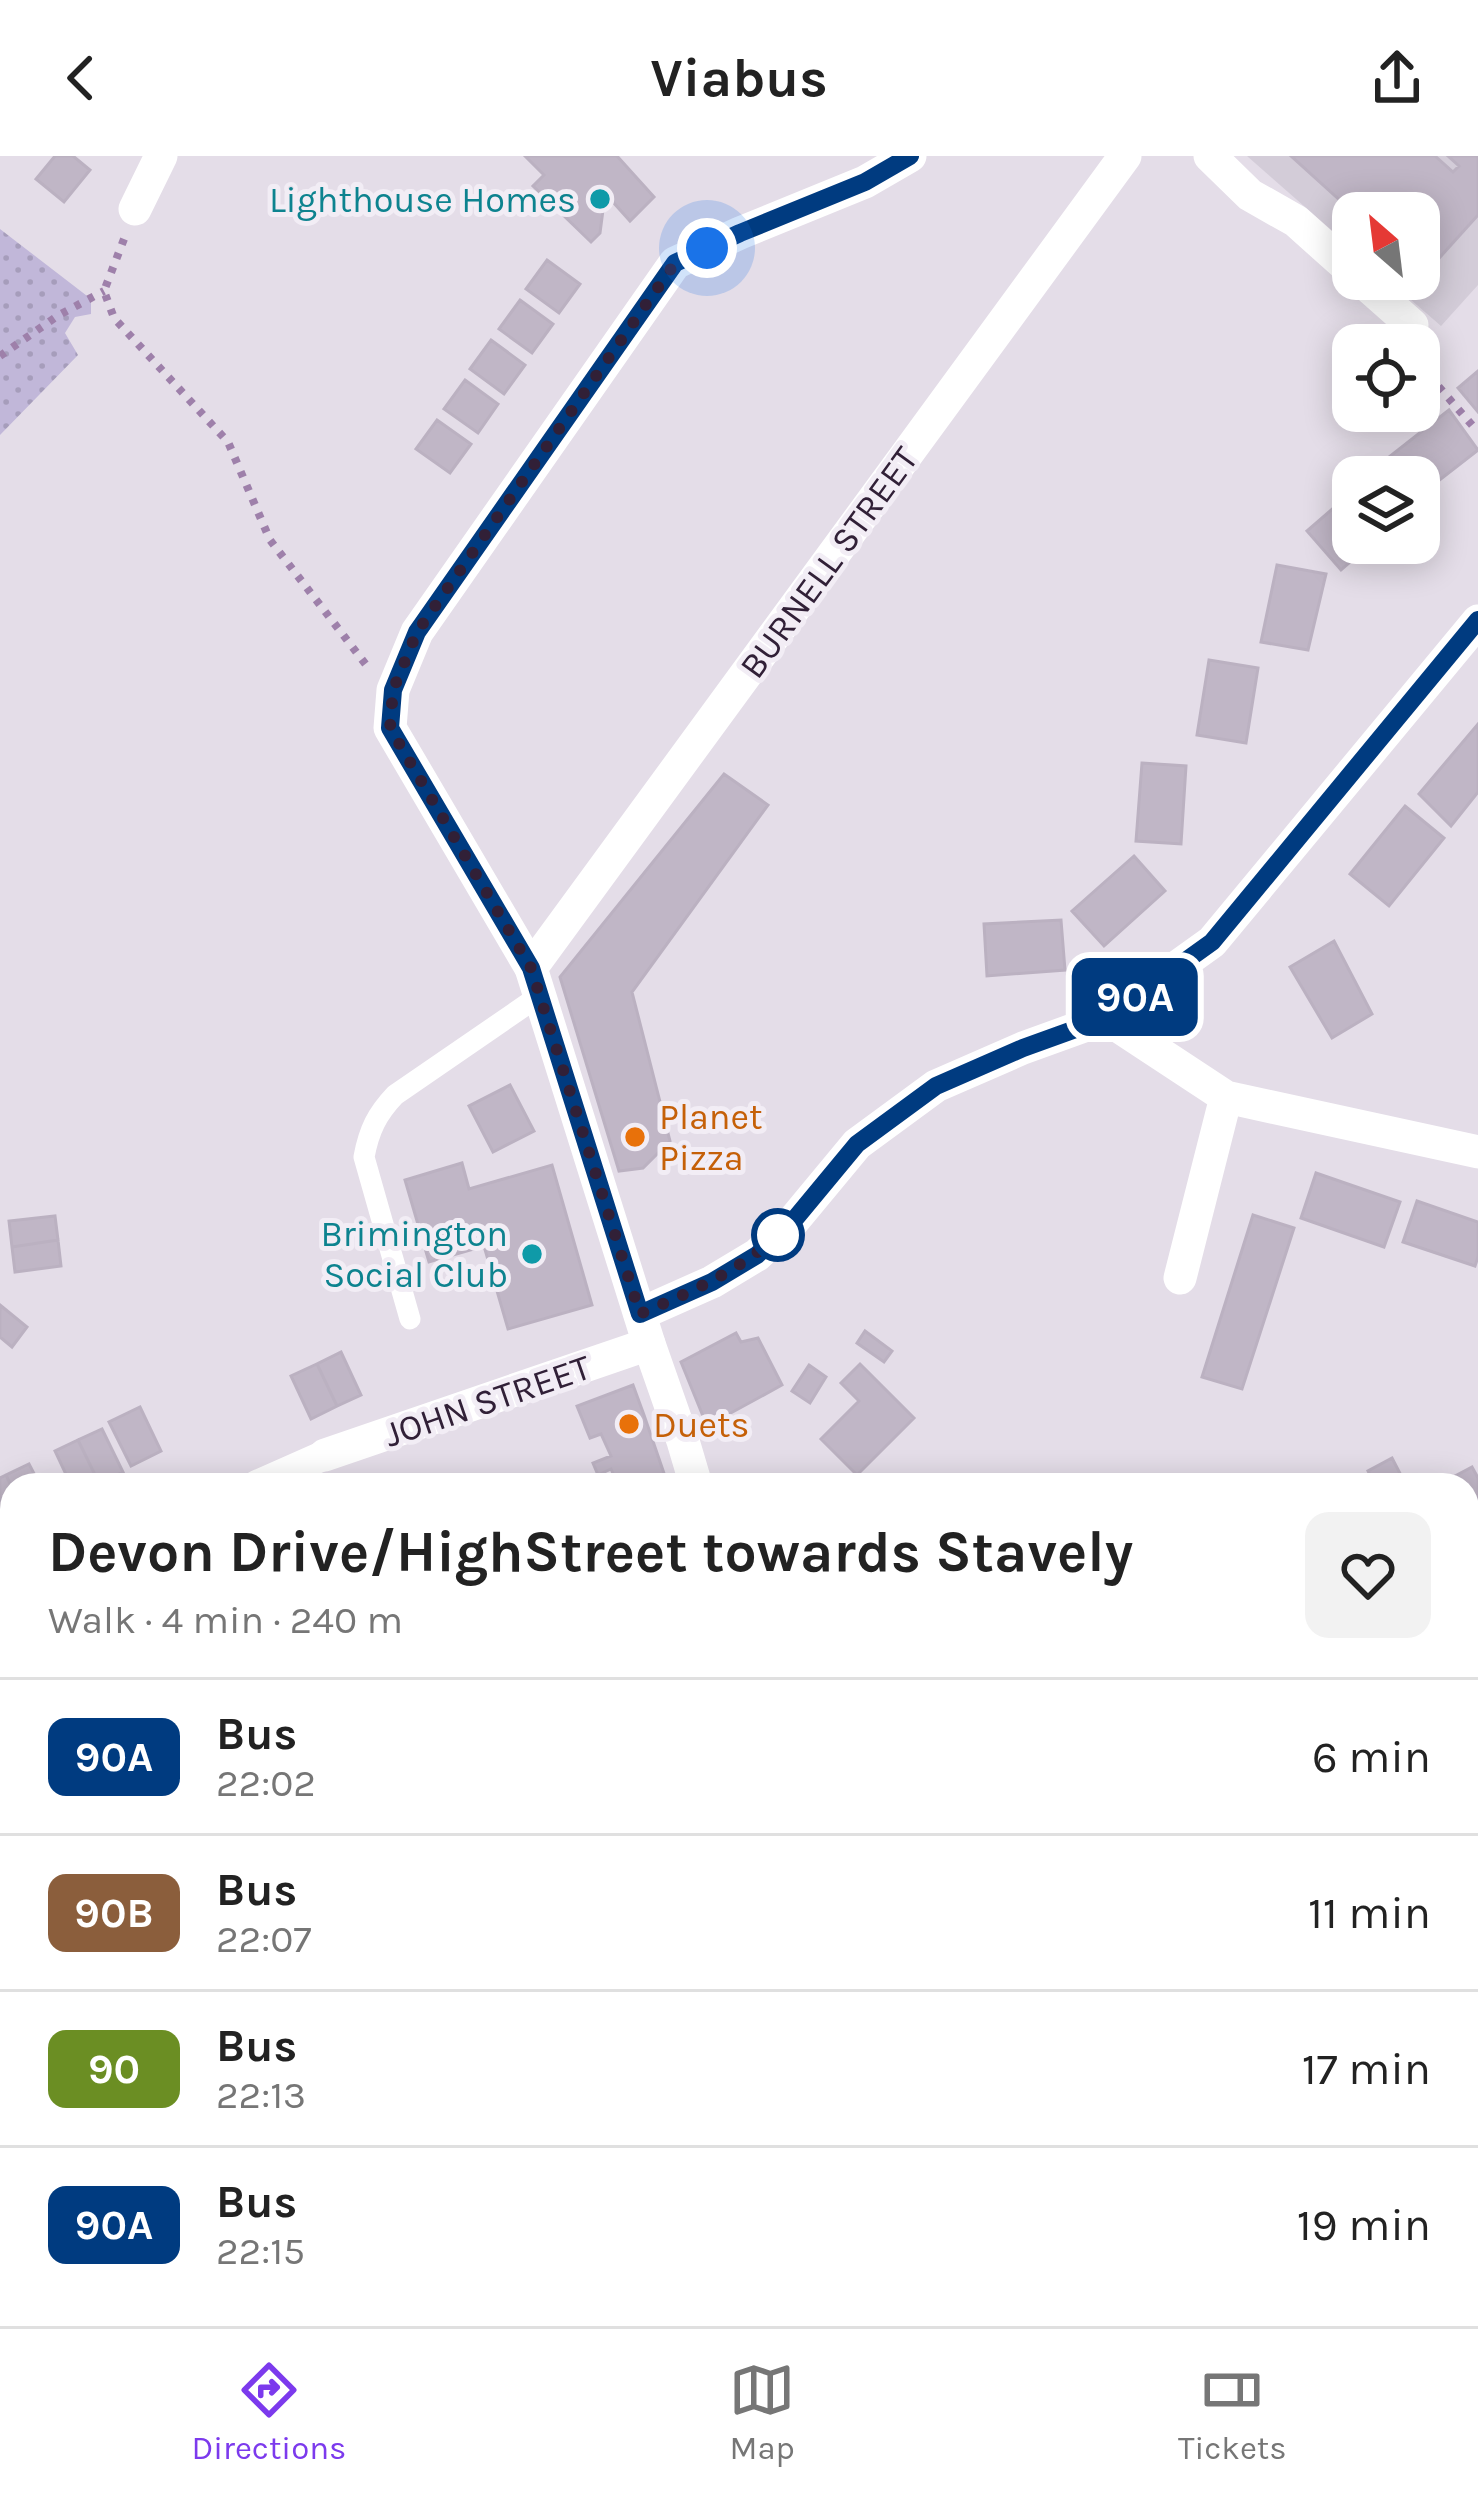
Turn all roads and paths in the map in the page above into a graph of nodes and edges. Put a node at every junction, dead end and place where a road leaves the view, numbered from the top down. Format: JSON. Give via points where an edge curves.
{"nodes":[{"id":1,"x":161,"y":156,"type":"edge"},
{"id":2,"x":1126,"y":156,"type":"edge"},
{"id":3,"x":1210,"y":156,"type":"edge"},
{"id":4,"x":908,"y":157,"type":"edge"},
{"id":5,"x":135,"y":209,"type":"joint"},
{"id":6,"x":1332,"y":253,"type":"edge"},
{"id":7,"x":104,"y":291,"type":"junction"},
{"id":8,"x":1384,"y":300,"type":"edge"},
{"id":9,"x":1411,"y":324,"type":"edge"},
{"id":10,"x":0,"y":356,"type":"edge"},
{"id":11,"x":1440,"y":389,"type":"edge"},
{"id":12,"x":1478,"y":433,"type":"edge"},
{"id":13,"x":1478,"y":620,"type":"edge"},
{"id":14,"x":393,"y":690,"type":"junction"},
{"id":15,"x":535,"y":982,"type":"junction"},
{"id":16,"x":1106,"y":1018,"type":"junction"},
{"id":17,"x":1226,"y":1097,"type":"junction"},
{"id":18,"x":1478,"y":1152,"type":"edge"},
{"id":19,"x":1180,"y":1279,"type":"dead end"},
{"id":20,"x":410,"y":1319,"type":"dead end"},
{"id":21,"x":644,"y":1329,"type":"junction"},
{"id":22,"x":325,"y":1455,"type":"joint"},
{"id":23,"x":284,"y":1473,"type":"edge"},
{"id":24,"x":692,"y":1473,"type":"edge"}],
"edges":[{"from":1,"to":5,"type":"street"},
{"from":2,"to":15,"type":"street","name":"BURNELL STREET"},
{"from":3,"to":6,"type":"street"},
{"from":4,"to":14,"type":"street","via":[[675,263],[417,632]]},
{"from":5,"to":7,"type":"path"},
{"from":7,"to":10,"type":"path"},
{"from":7,"to":14,"type":"path","via":[[114,318],[228,442],[270,540],[362,662]]},
{"from":8,"to":9,"type":"street"},
{"from":11,"to":12,"type":"path"},
{"from":13,"to":16,"type":"street","name":"JOHN STREET","via":[[1212,942]]},
{"from":14,"to":15,"type":"street","via":[[390,728]]},
{"from":15,"to":20,"type":"lane","via":[[395,1095],[369,1131],[364,1156]]},
{"from":15,"to":21,"type":"street"},
{"from":16,"to":17,"type":"street"},
{"from":16,"to":21,"type":"street","name":"JOHN STREET","via":[[936,1086],[857,1144],[757,1255]]},
{"from":17,"to":18,"type":"street"},
{"from":17,"to":19,"type":"street"},
{"from":21,"to":22,"type":"street","name":"JOHN STREET"},
{"from":21,"to":24,"type":"street"},
{"from":22,"to":23,"type":"street"}]}
